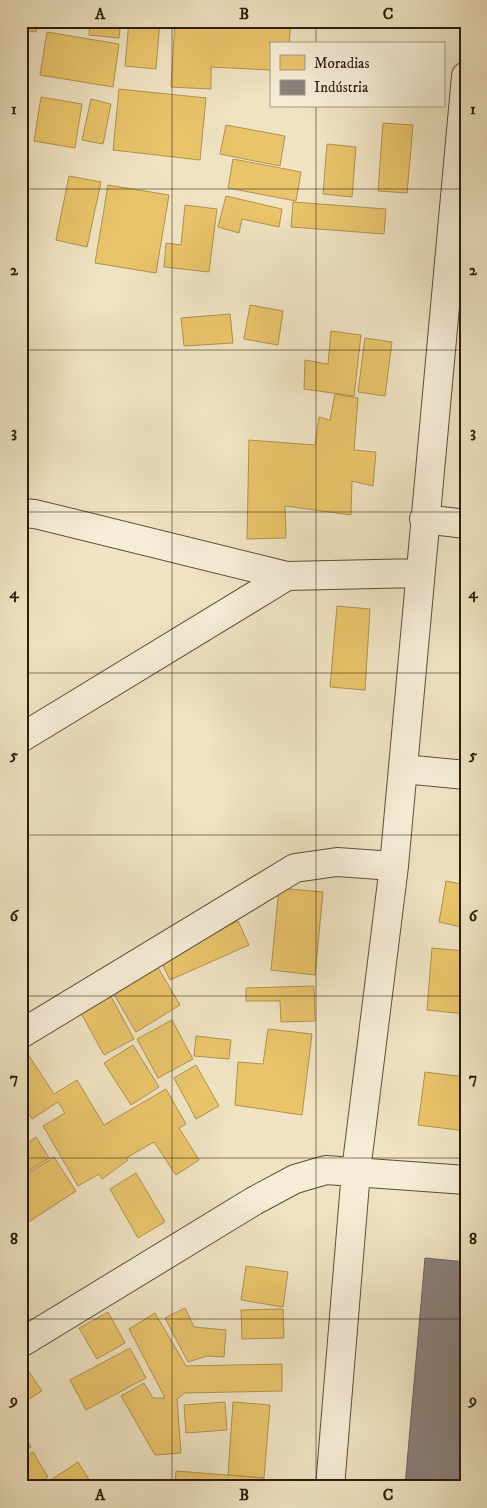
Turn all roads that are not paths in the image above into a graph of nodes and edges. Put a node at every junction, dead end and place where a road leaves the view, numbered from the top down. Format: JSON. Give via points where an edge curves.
{"nodes":[{"id":1,"x":466,"y":76,"type":"edge"},
{"id":2,"x":21,"y":513,"type":"edge"},
{"id":3,"x":424,"y":519,"type":"junction"},
{"id":4,"x":466,"y":524,"type":"edge"},
{"id":5,"x":420,"y":573,"type":"junction"},
{"id":6,"x":287,"y":576,"type":"junction"},
{"id":7,"x":21,"y":738,"type":"edge"},
{"id":8,"x":403,"y":769,"type":"junction"},
{"id":9,"x":466,"y":775,"type":"edge"},
{"id":10,"x":394,"y":866,"type":"junction"},
{"id":11,"x":21,"y":1034,"type":"edge"},
{"id":12,"x":356,"y":1171,"type":"junction"},
{"id":13,"x":466,"y":1180,"type":"edge"},
{"id":14,"x":21,"y":1342,"type":"edge"},
{"id":15,"x":330,"y":1487,"type":"edge"}],
"edges":[{"from":1,"to":3,"type":"street"},
{"from":2,"to":6,"type":"street"},
{"from":3,"to":4,"type":"street"},
{"from":3,"to":5,"type":"street"},
{"from":5,"to":6,"type":"street"},
{"from":5,"to":8,"type":"street"},
{"from":6,"to":7,"type":"street"},
{"from":8,"to":9,"type":"street"},
{"from":8,"to":10,"type":"street"},
{"from":10,"to":11,"type":"street","via":[[337,862],[295,868]]},
{"from":10,"to":12,"type":"street"},
{"from":12,"to":13,"type":"street"},
{"from":12,"to":14,"type":"street","via":[[326,1170],[295,1179]]},
{"from":12,"to":15,"type":"street"}]}
